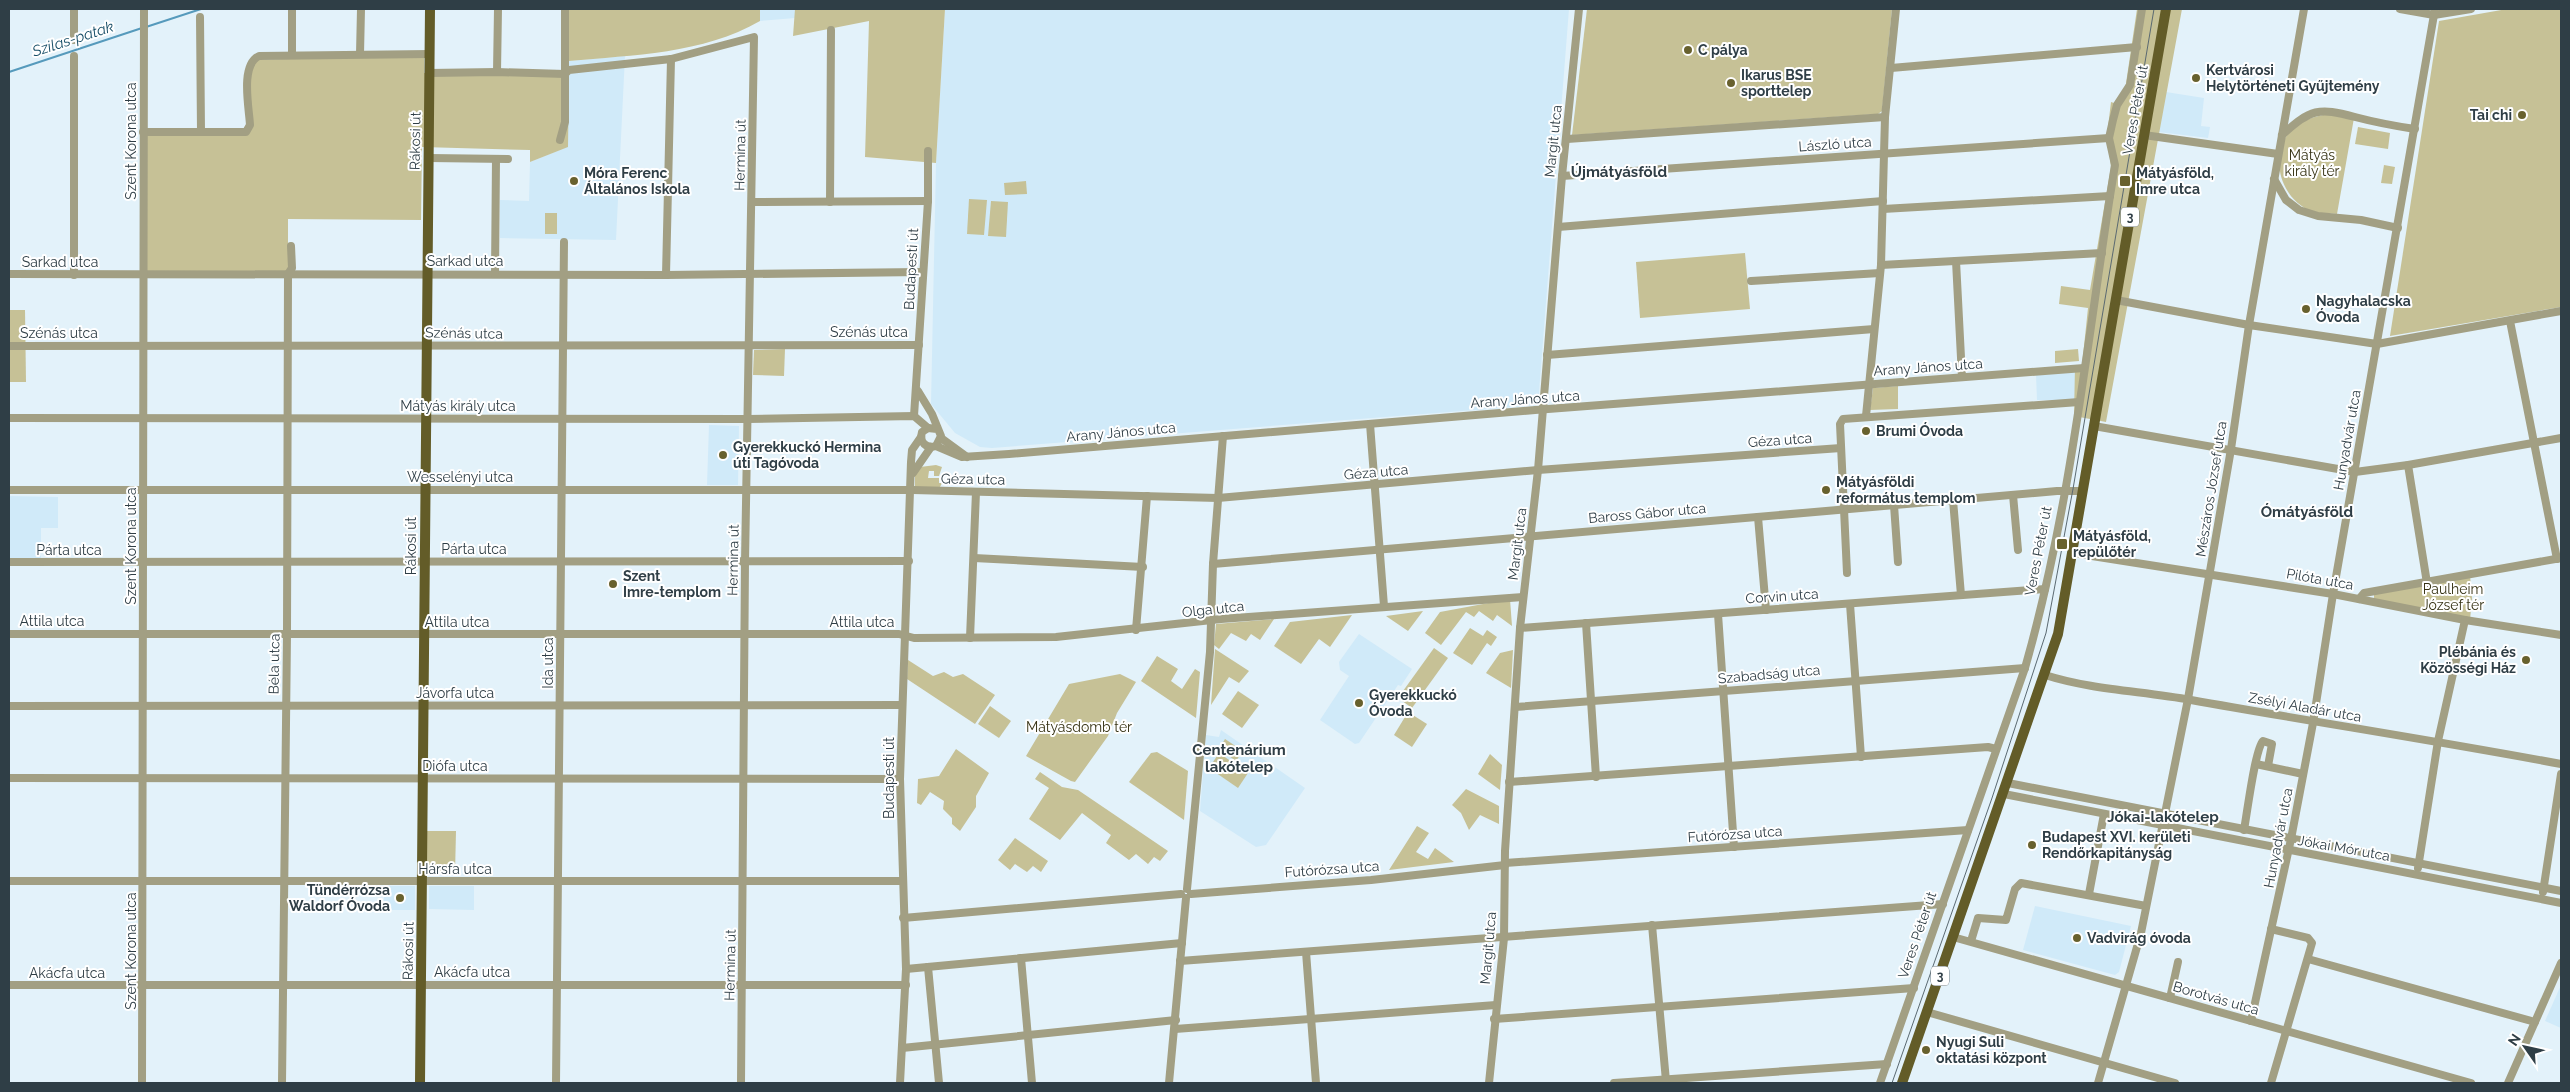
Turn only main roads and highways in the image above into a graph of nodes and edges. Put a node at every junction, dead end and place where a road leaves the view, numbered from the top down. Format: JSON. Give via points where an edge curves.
{"nodes":[{"id":1,"x":430,"y":9,"type":"edge"},
{"id":2,"x":2166,"y":9,"type":"edge"},
{"id":3,"x":420,"y":1083,"type":"edge"},
{"id":4,"x":1902,"y":1083,"type":"edge"}],
"edges":[{"from":1,"to":3,"type":"main road","name":"Rákosi út"},
{"from":2,"to":4,"type":"main road","name":"Veres Péter út","number":"3","via":[[2059,629]]}]}
